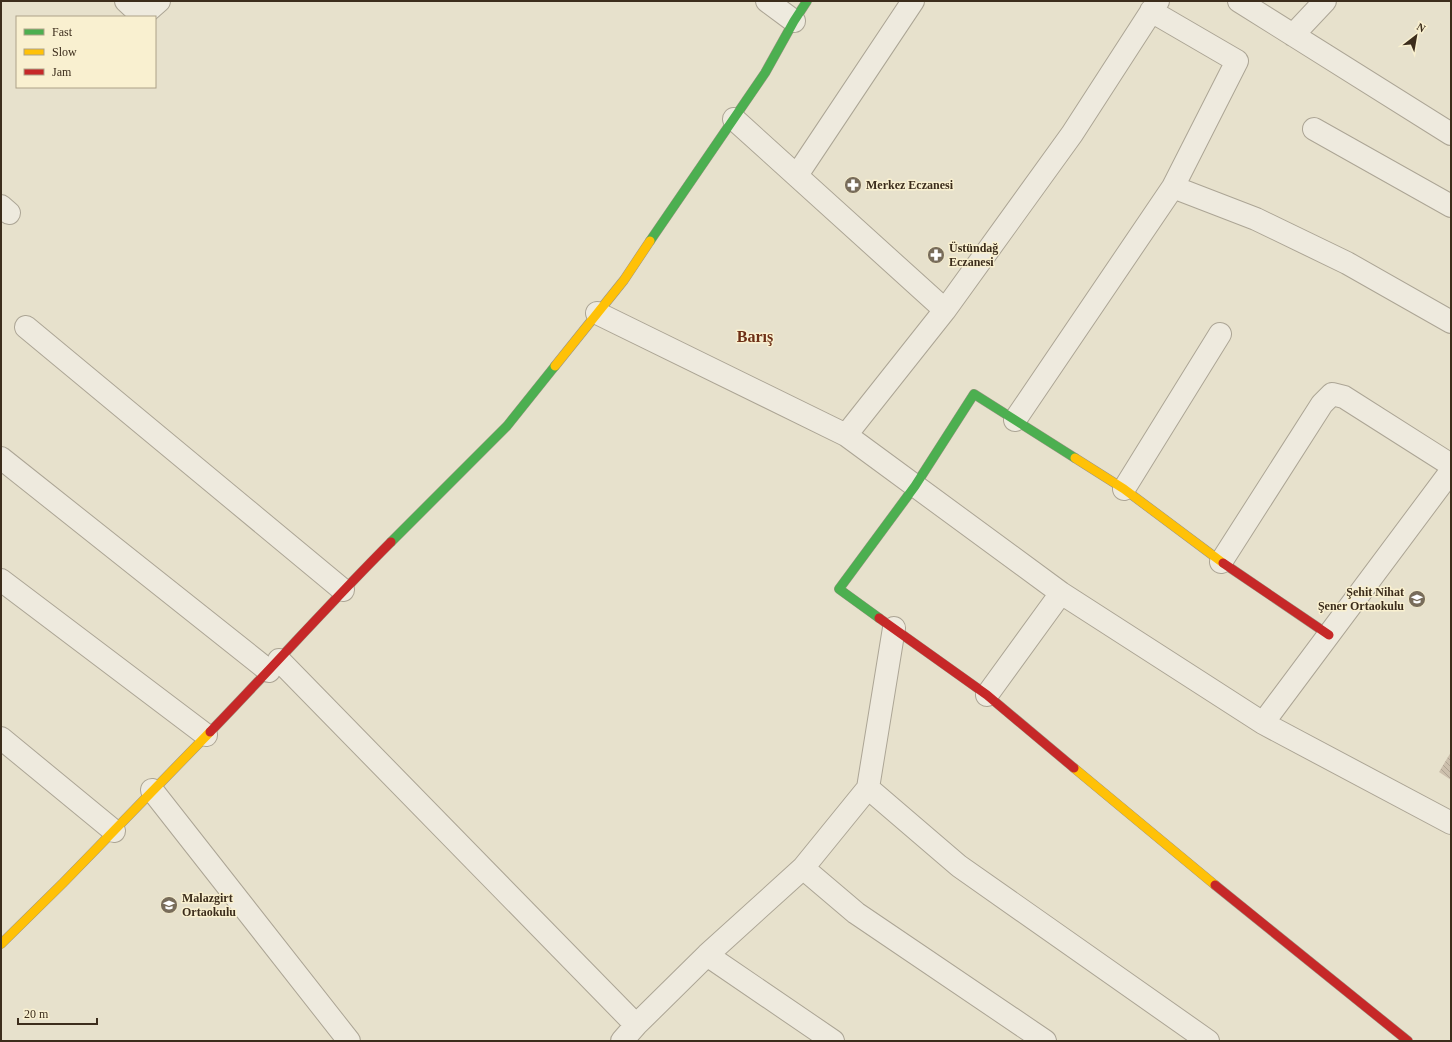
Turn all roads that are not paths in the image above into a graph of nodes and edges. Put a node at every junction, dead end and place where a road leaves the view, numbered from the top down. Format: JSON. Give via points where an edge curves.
{"nodes":[{"id":1,"x":126,"y":1,"type":"edge"},
{"id":2,"x":159,"y":1,"type":"edge"},
{"id":3,"x":767,"y":1,"type":"edge"},
{"id":4,"x":807,"y":1,"type":"edge"},
{"id":5,"x":913,"y":1,"type":"edge"},
{"id":6,"x":1239,"y":1,"type":"edge"},
{"id":7,"x":1325,"y":1,"type":"edge"},
{"id":8,"x":1155,"y":6,"type":"edge"},
{"id":9,"x":794,"y":21,"type":"junction"},
{"id":10,"x":1293,"y":35,"type":"junction"},
{"id":11,"x":734,"y":119,"type":"junction"},
{"id":12,"x":1314,"y":129,"type":"dead end"},
{"id":13,"x":1451,"y":134,"type":"edge"},
{"id":14,"x":797,"y":175,"type":"junction"},
{"id":15,"x":1173,"y":187,"type":"junction"},
{"id":16,"x":1451,"y":206,"type":"edge"},
{"id":17,"x":945,"y":310,"type":"junction"},
{"id":18,"x":597,"y":313,"type":"junction"},
{"id":19,"x":1451,"y":322,"type":"edge"},
{"id":20,"x":26,"y":327,"type":"dead end"},
{"id":21,"x":1220,"y":334,"type":"dead end"},
{"id":22,"x":1015,"y":420,"type":"junction"},
{"id":23,"x":846,"y":435,"type":"junction"},
{"id":24,"x":1,"y":458,"type":"edge"},
{"id":25,"x":1451,"y":465,"type":"edge"},
{"id":26,"x":1451,"y":471,"type":"edge"},
{"id":27,"x":915,"y":486,"type":"junction"},
{"id":28,"x":1124,"y":489,"type":"junction"},
{"id":29,"x":1221,"y":562,"type":"junction"},
{"id":30,"x":1,"y":580,"type":"edge"},
{"id":31,"x":343,"y":590,"type":"junction"},
{"id":32,"x":1061,"y":593,"type":"junction"},
{"id":33,"x":894,"y":628,"type":"junction"},
{"id":34,"x":1329,"y":635,"type":"junction"},
{"id":35,"x":274,"y":666,"type":"junction"},
{"id":36,"x":987,"y":695,"type":"junction"},
{"id":37,"x":1263,"y":723,"type":"junction"},
{"id":38,"x":206,"y":735,"type":"junction"},
{"id":39,"x":1,"y":738,"type":"edge"},
{"id":40,"x":868,"y":788,"type":"junction"},
{"id":41,"x":152,"y":790,"type":"junction"},
{"id":42,"x":1451,"y":823,"type":"edge"},
{"id":43,"x":114,"y":830,"type":"junction"},
{"id":44,"x":802,"y":868,"type":"junction"},
{"id":45,"x":1,"y":944,"type":"edge"},
{"id":46,"x":707,"y":955,"type":"junction"},
{"id":47,"x":636,"y":1025,"type":"junction"},
{"id":48,"x":349,"y":1041,"type":"edge"},
{"id":49,"x":622,"y":1041,"type":"edge"},
{"id":50,"x":833,"y":1041,"type":"edge"},
{"id":51,"x":1045,"y":1041,"type":"edge"},
{"id":52,"x":1208,"y":1041,"type":"edge"},
{"id":53,"x":1408,"y":1041,"type":"edge"}],
"edges":[{"from":1,"to":2,"type":"street","via":[[142,16]]},
{"from":3,"to":9,"type":"street"},
{"from":4,"to":9,"type":"street"},
{"from":5,"to":14,"type":"street"},
{"from":6,"to":10,"type":"street"},
{"from":7,"to":10,"type":"street"},
{"from":8,"to":15,"type":"street","via":[[1237,61]]},
{"from":8,"to":17,"type":"street","via":[[1072,134]]},
{"from":9,"to":11,"type":"street","via":[[765,74]]},
{"from":10,"to":13,"type":"street"},
{"from":11,"to":14,"type":"street"},
{"from":11,"to":18,"type":"street","via":[[624,280]]},
{"from":12,"to":16,"type":"street"},
{"from":14,"to":17,"type":"street"},
{"from":15,"to":19,"type":"street","via":[[1256,219],[1347,263]]},
{"from":15,"to":22,"type":"street"},
{"from":17,"to":23,"type":"street"},
{"from":18,"to":23,"type":"street"},
{"from":18,"to":31,"type":"street","via":[[506,426]]},
{"from":20,"to":31,"type":"street"},
{"from":21,"to":28,"type":"street"},
{"from":22,"to":27,"type":"street","via":[[974,394]]},
{"from":22,"to":28,"type":"street"},
{"from":23,"to":27,"type":"street"},
{"from":24,"to":35,"type":"street"},
{"from":25,"to":29,"type":"street","via":[[1344,397],[1332,394],[1322,404]]},
{"from":26,"to":34,"type":"street"},
{"from":27,"to":32,"type":"street"},
{"from":27,"to":33,"type":"street","via":[[839,589]]},
{"from":28,"to":29,"type":"street"},
{"from":29,"to":34,"type":"street"},
{"from":30,"to":38,"type":"street"},
{"from":31,"to":35,"type":"street"},
{"from":32,"to":36,"type":"street"},
{"from":32,"to":37,"type":"street"},
{"from":33,"to":36,"type":"street"},
{"from":33,"to":40,"type":"street"},
{"from":34,"to":37,"type":"street"},
{"from":35,"to":38,"type":"street"},
{"from":35,"to":47,"type":"street"},
{"from":36,"to":53,"type":"street","via":[[1259,922]]},
{"from":37,"to":42,"type":"street"},
{"from":38,"to":41,"type":"street"},
{"from":39,"to":43,"type":"street"},
{"from":40,"to":44,"type":"street"},
{"from":40,"to":52,"type":"street","via":[[959,866]]},
{"from":41,"to":43,"type":"street"},
{"from":41,"to":48,"type":"street"},
{"from":43,"to":45,"type":"street"},
{"from":44,"to":46,"type":"street"},
{"from":44,"to":51,"type":"street","via":[[856,913]]},
{"from":46,"to":47,"type":"street"},
{"from":46,"to":50,"type":"street"},
{"from":47,"to":49,"type":"street"}]}
